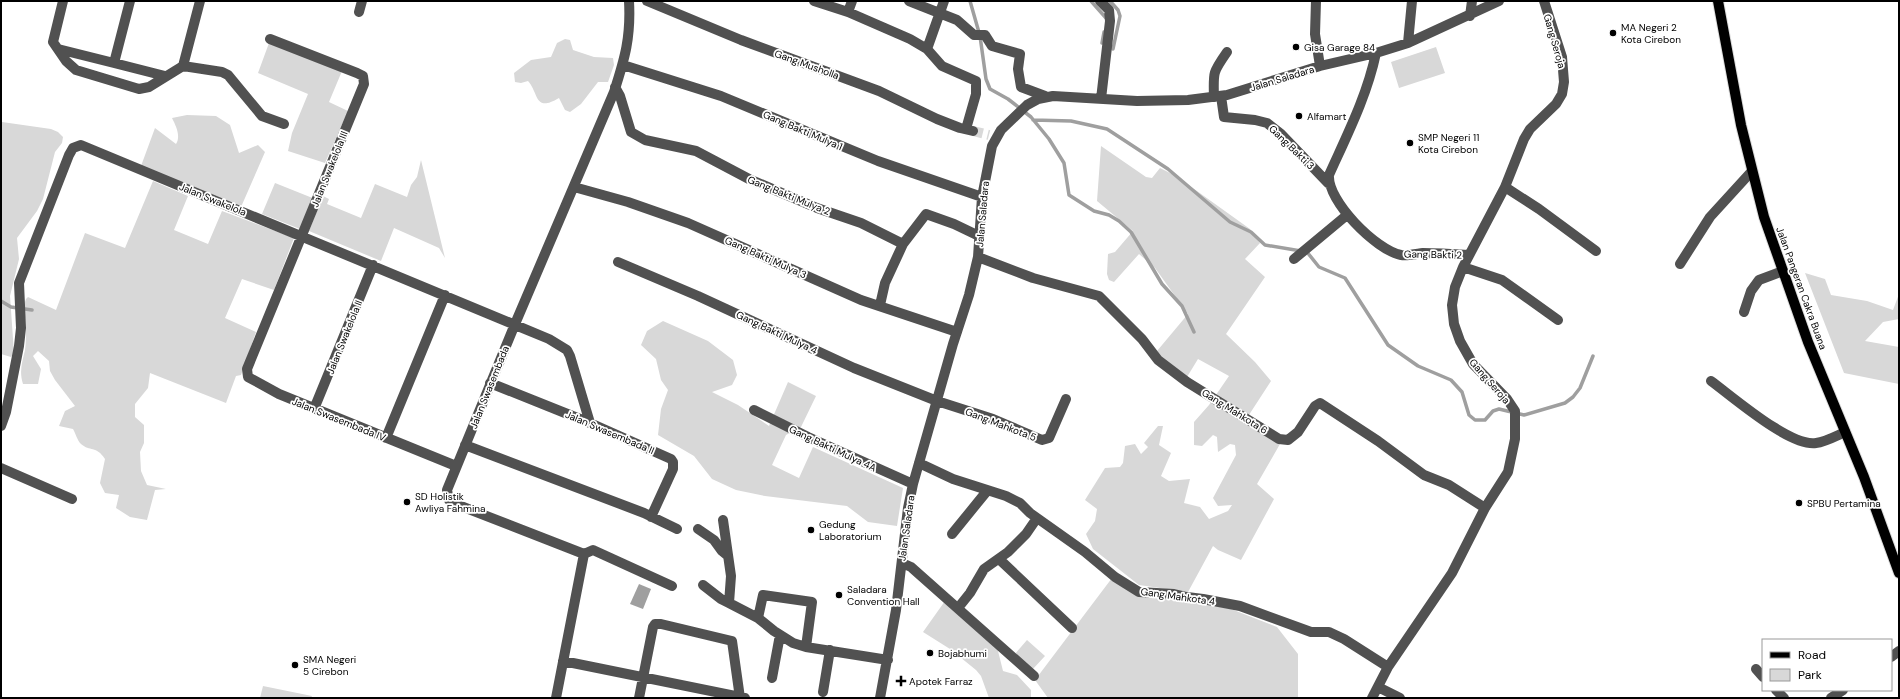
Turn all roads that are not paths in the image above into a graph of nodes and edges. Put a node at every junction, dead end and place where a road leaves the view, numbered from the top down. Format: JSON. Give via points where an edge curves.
{"nodes":[{"id":1,"x":63,"y":1,"type":"edge"},
{"id":2,"x":130,"y":1,"type":"edge"},
{"id":3,"x":200,"y":1,"type":"edge"},
{"id":4,"x":362,"y":1,"type":"edge"},
{"id":5,"x":629,"y":1,"type":"edge"},
{"id":6,"x":647,"y":1,"type":"edge"},
{"id":7,"x":814,"y":1,"type":"edge"},
{"id":8,"x":852,"y":1,"type":"edge"},
{"id":9,"x":908,"y":1,"type":"edge"},
{"id":10,"x":944,"y":1,"type":"edge"},
{"id":11,"x":1100,"y":1,"type":"edge"},
{"id":12,"x":1316,"y":1,"type":"edge"},
{"id":13,"x":1412,"y":1,"type":"edge"},
{"id":14,"x":1472,"y":1,"type":"edge"},
{"id":15,"x":1499,"y":1,"type":"edge"},
{"id":16,"x":1544,"y":1,"type":"edge"},
{"id":17,"x":1718,"y":1,"type":"edge"},
{"id":18,"x":359,"y":12,"type":"dead end"},
{"id":19,"x":848,"y":12,"type":"junction"},
{"id":20,"x":940,"y":13,"type":"junction"},
{"id":21,"x":1470,"y":16,"type":"junction"},
{"id":22,"x":270,"y":39,"type":"dead end"},
{"id":23,"x":1408,"y":43,"type":"junction"},
{"id":24,"x":58,"y":49,"type":"junction"},
{"id":25,"x":927,"y":49,"type":"junction"},
{"id":26,"x":1227,"y":52,"type":"dead end"},
{"id":27,"x":1376,"y":53,"type":"junction"},
{"id":28,"x":114,"y":63,"type":"junction"},
{"id":29,"x":623,"y":65,"type":"junction"},
{"id":30,"x":183,"y":66,"type":"junction"},
{"id":31,"x":1320,"y":66,"type":"junction"},
{"id":32,"x":165,"y":76,"type":"junction"},
{"id":33,"x":615,"y":87,"type":"junction"},
{"id":34,"x":1218,"y":96,"type":"junction"},
{"id":35,"x":1042,"y":97,"type":"junction"},
{"id":36,"x":1101,"y":99,"type":"junction"},
{"id":37,"x":284,"y":124,"type":"dead end"},
{"id":38,"x":1752,"y":171,"type":"junction"},
{"id":39,"x":1328,"y":182,"type":"junction"},
{"id":40,"x":574,"y":187,"type":"junction"},
{"id":41,"x":1505,"y":187,"type":"junction"},
{"id":42,"x":982,"y":197,"type":"junction"},
{"id":43,"x":1347,"y":215,"type":"junction"},
{"id":44,"x":303,"y":236,"type":"junction"},
{"id":45,"x":979,"y":236,"type":"junction"},
{"id":46,"x":903,"y":244,"type":"junction"},
{"id":47,"x":1596,"y":251,"type":"dead end"},
{"id":48,"x":1469,"y":255,"type":"junction"},
{"id":49,"x":978,"y":257,"type":"junction"},
{"id":50,"x":1295,"y":258,"type":"dead end"},
{"id":51,"x":618,"y":262,"type":"dead end"},
{"id":52,"x":1680,"y":264,"type":"dead end"},
{"id":53,"x":373,"y":265,"type":"junction"},
{"id":54,"x":1463,"y":267,"type":"junction"},
{"id":55,"x":1783,"y":271,"type":"junction"},
{"id":56,"x":445,"y":295,"type":"junction"},
{"id":57,"x":880,"y":305,"type":"junction"},
{"id":58,"x":1744,"y":312,"type":"dead end"},
{"id":59,"x":1558,"y":320,"type":"dead end"},
{"id":60,"x":515,"y":324,"type":"junction"},
{"id":61,"x":957,"y":332,"type":"junction"},
{"id":62,"x":253,"y":354,"type":"joint"},
{"id":63,"x":1711,"y":381,"type":"dead end"},
{"id":64,"x":490,"y":383,"type":"junction"},
{"id":65,"x":1066,"y":400,"type":"dead end"},
{"id":66,"x":937,"y":401,"type":"junction"},
{"id":67,"x":314,"y":409,"type":"junction"},
{"id":68,"x":754,"y":410,"type":"dead end"},
{"id":69,"x":590,"y":423,"type":"junction"},
{"id":70,"x":1,"y":425,"type":"edge"},
{"id":71,"x":1845,"y":432,"type":"junction"},
{"id":72,"x":386,"y":438,"type":"junction"},
{"id":73,"x":465,"y":445,"type":"junction"},
{"id":74,"x":919,"y":463,"type":"junction"},
{"id":75,"x":456,"y":466,"type":"junction"},
{"id":76,"x":1,"y":468,"type":"edge"},
{"id":77,"x":913,"y":484,"type":"junction"},
{"id":78,"x":987,"y":491,"type":"junction"},
{"id":79,"x":72,"y":499,"type":"dead end"},
{"id":80,"x":1485,"y":508,"type":"junction"},
{"id":81,"x":651,"y":517,"type":"junction"},
{"id":82,"x":1037,"y":518,"type":"junction"},
{"id":83,"x":723,"y":520,"type":"dead end"},
{"id":84,"x":698,"y":529,"type":"dead end"},
{"id":85,"x":677,"y":530,"type":"dead end"},
{"id":86,"x":952,"y":534,"type":"dead end"},
{"id":87,"x":584,"y":554,"type":"junction"},
{"id":88,"x":728,"y":556,"type":"junction"},
{"id":89,"x":999,"y":559,"type":"junction"},
{"id":90,"x":902,"y":563,"type":"junction"},
{"id":91,"x":1899,"y":573,"type":"edge"},
{"id":92,"x":672,"y":586,"type":"dead end"},
{"id":93,"x":703,"y":586,"type":"dead end"},
{"id":94,"x":729,"y":603,"type":"junction"},
{"id":95,"x":958,"y":608,"type":"junction"},
{"id":96,"x":758,"y":618,"type":"junction"},
{"id":97,"x":1072,"y":628,"type":"dead end"},
{"id":98,"x":780,"y":636,"type":"junction"},
{"id":99,"x":806,"y":647,"type":"junction"},
{"id":100,"x":830,"y":650,"type":"junction"},
{"id":101,"x":888,"y":660,"type":"junction"},
{"id":102,"x":563,"y":661,"type":"junction"},
{"id":103,"x":1388,"y":667,"type":"junction"},
{"id":104,"x":1034,"y":676,"type":"dead end"},
{"id":105,"x":643,"y":678,"type":"junction"},
{"id":106,"x":772,"y":678,"type":"dead end"},
{"id":107,"x":1378,"y":687,"type":"junction"},
{"id":108,"x":1842,"y":691,"type":"edge"},
{"id":109,"x":823,"y":692,"type":"dead end"},
{"id":110,"x":741,"y":697,"type":"edge"},
{"id":111,"x":556,"y":698,"type":"edge"},
{"id":112,"x":639,"y":698,"type":"edge"},
{"id":113,"x":880,"y":698,"type":"edge"},
{"id":114,"x":1372,"y":698,"type":"edge"},
{"id":115,"x":1400,"y":698,"type":"edge"},
{"id":116,"x":1831,"y":698,"type":"edge"}],
"edges":[{"from":1,"to":24,"type":"street","via":[[53,39]]},
{"from":2,"to":28,"type":"street"},
{"from":3,"to":30,"type":"street"},
{"from":4,"to":18,"type":"street"},
{"from":5,"to":29,"type":"street","name":"Jalan Swasembada","via":[[629,41]]},
{"from":6,"to":25,"type":"street","name":"Gang Musholla","via":[[741,40],[879,90],[937,119],[969,130],[976,81],[942,66]]},
{"from":7,"to":19,"type":"street"},
{"from":8,"to":19,"type":"street"},
{"from":9,"to":20,"type":"street"},
{"from":10,"to":20,"type":"street"},
{"from":11,"to":36,"type":"street","via":[[1109,10],[1110,21]]},
{"from":12,"to":31,"type":"street","via":[[1315,34]]},
{"from":13,"to":23,"type":"street"},
{"from":14,"to":21,"type":"street"},
{"from":15,"to":21,"type":"street","name":"Jalan Saladara"},
{"from":16,"to":41,"type":"street","name":"Gang Seroja","via":[[1562,57],[1562,94],[1556,104],[1530,129]]},
{"from":17,"to":38,"type":"main road","name":"Jalan Pangeran Cakra Buana","via":[[1730,72]]},
{"from":19,"to":25,"type":"street"},
{"from":20,"to":25,"type":"street"},
{"from":20,"to":35,"type":"street","via":[[957,20],[974,35],[985,35],[992,46],[1020,54],[1018,69],[1021,87]]},
{"from":21,"to":23,"type":"street","name":"Jalan Saladara"},
{"from":22,"to":44,"type":"street","name":"Jalan Swakelola III","via":[[357,73],[364,79]]},
{"from":23,"to":27,"type":"street","name":"Jalan Saladara"},
{"from":24,"to":28,"type":"street"},
{"from":24,"to":32,"type":"street","via":[[76,70],[139,89],[149,87]]},
{"from":26,"to":34,"type":"street","via":[[1213,74]]},
{"from":27,"to":31,"type":"street","name":"Jalan Saladara"},
{"from":27,"to":39,"type":"street","via":[[1371,77]]},
{"from":28,"to":32,"type":"street"},
{"from":29,"to":33,"type":"street","name":"Jalan Swasembada"},
{"from":29,"to":42,"type":"street","name":"Gang Bakti Mulya 1","via":[[721,96],[878,161]]},
{"from":30,"to":32,"type":"street"},
{"from":30,"to":37,"type":"street","via":[[228,75],[262,116]]},
{"from":31,"to":34,"type":"street","name":"Jalan Saladara"},
{"from":33,"to":40,"type":"street","name":"Jalan Swasembada"},
{"from":33,"to":46,"type":"street","name":"Gang Bakti Mulya 2","via":[[631,132],[645,140],[696,151],[749,179],[817,208],[861,223]]},
{"from":34,"to":36,"type":"street","name":"Jalan Saladara","via":[[1188,100]]},
{"from":34,"to":39,"type":"street","name":"Gang Bakti 3","via":[[1224,117],[1267,123]]},
{"from":35,"to":36,"type":"street","name":"Jalan Saladara"},
{"from":35,"to":42,"type":"street","name":"Jalan Saladara","via":[[1027,104],[993,136]]},
{"from":38,"to":52,"type":"street","via":[[1710,217]]},
{"from":38,"to":55,"type":"main road","name":"Jalan Pangeran Cakra Buana","via":[[1764,217]]},
{"from":39,"to":43,"type":"street","name":"Gang Bakti 2"},
{"from":40,"to":57,"type":"street","name":"Gang Bakti Mulya 3","via":[[688,223],[861,300]]},
{"from":40,"to":60,"type":"street","name":"Jalan Swasembada"},
{"from":41,"to":47,"type":"street"},
{"from":41,"to":48,"type":"street","name":"Gang Seroja"},
{"from":42,"to":45,"type":"street","name":"Jalan Saladara"},
{"from":43,"to":48,"type":"street","name":"Gang Bakti 2","via":[[1385,249],[1402,255]]},
{"from":43,"to":50,"type":"street"},
{"from":44,"to":53,"type":"street","name":"Jalan Swakelola"},
{"from":44,"to":62,"type":"street","name":"Jalan Swakelola III"},
{"from":44,"to":70,"type":"street","name":"Jalan Swakelola","via":[[85,147],[77,146],[66,160],[19,283],[19,346]]},
{"from":45,"to":46,"type":"street","via":[[926,214]]},
{"from":45,"to":49,"type":"street","name":"Jalan Saladara"},
{"from":46,"to":57,"type":"street","via":[[885,283]]},
{"from":48,"to":54,"type":"street","name":"Gang Seroja"},
{"from":49,"to":61,"type":"street","name":"Jalan Saladara"},
{"from":49,"to":80,"type":"street","name":"Gang Mahkota 6","via":[[1033,278],[1099,296],[1142,339],[1158,360],[1187,382],[1279,439],[1288,440],[1298,432],[1315,406],[1320,403],[1378,440],[1424,475],[1449,484]]},
{"from":51,"to":66,"type":"street","name":"Gang Bakti Mulya 4","via":[[854,368]]},
{"from":53,"to":56,"type":"street","name":"Jalan Swakelola"},
{"from":53,"to":67,"type":"street","name":"Jalan Swakelola II"},
{"from":54,"to":59,"type":"street","via":[[1502,280]]},
{"from":54,"to":80,"type":"street","name":"Gang Seroja","via":[[1455,287],[1452,305],[1454,324],[1460,341],[1474,364],[1507,399],[1515,415],[1515,439],[1508,472]]},
{"from":55,"to":58,"type":"street","via":[[1759,280]]},
{"from":55,"to":71,"type":"main road","name":"Jalan Pangeran Cakra Buana","via":[[1808,342]]},
{"from":56,"to":60,"type":"street","name":"Jalan Swakelola"},
{"from":56,"to":72,"type":"street"},
{"from":57,"to":61,"type":"street","name":"Gang Bakti Mulya 3"},
{"from":60,"to":64,"type":"street","name":"Jalan Swasembada"},
{"from":60,"to":69,"type":"street","name":"Jalan Swakelola","via":[[567,350]]},
{"from":61,"to":66,"type":"street","name":"Jalan Saladara"},
{"from":62,"to":67,"type":"street","name":"Jalan Swasembada IV","via":[[247,369],[248,377]]},
{"from":63,"to":71,"type":"street","via":[[1768,424],[1800,442],[1816,443]]},
{"from":64,"to":69,"type":"street","name":"Jalan Swasembada II"},
{"from":64,"to":73,"type":"street","name":"Jalan Swasembada"},
{"from":65,"to":66,"type":"street","name":"Gang Mahkota 5","via":[[1049,438],[1042,440],[993,419]]},
{"from":66,"to":74,"type":"street","name":"Jalan Saladara"},
{"from":67,"to":72,"type":"street","name":"Jalan Swasembada IV"},
{"from":68,"to":77,"type":"street","name":"Gang Bakti Mulya 4A"},
{"from":69,"to":81,"type":"street","name":"Jalan Swasembada II","via":[[673,462],[673,469]]},
{"from":71,"to":91,"type":"main road","name":"Jalan Pangeran Cakra Buana"},
{"from":72,"to":75,"type":"street","name":"Jalan Swasembada IV"},
{"from":73,"to":75,"type":"street","name":"Jalan Swasembada"},
{"from":73,"to":81,"type":"street"},
{"from":74,"to":77,"type":"street","name":"Jalan Saladara"},
{"from":74,"to":78,"type":"street","name":"Gang Mahkota 4"},
{"from":75,"to":87,"type":"street","name":"Jalan Swasembada","via":[[447,490],[453,503]]},
{"from":76,"to":79,"type":"street"},
{"from":77,"to":90,"type":"street","name":"Jalan Saladara"},
{"from":78,"to":82,"type":"street","name":"Gang Mahkota 4","via":[[1020,503]]},
{"from":78,"to":86,"type":"street"},
{"from":80,"to":103,"type":"street","name":"Gang Seroja","via":[[1452,573]]},
{"from":81,"to":85,"type":"street"},
{"from":82,"to":89,"type":"street","via":[[1026,534]]},
{"from":82,"to":103,"type":"street","name":"Gang Mahkota 4","via":[[1139,592],[1174,594],[1240,606],[1311,632],[1329,632]]},
{"from":83,"to":88,"type":"street"},
{"from":84,"to":88,"type":"street","via":[[714,540]]},
{"from":87,"to":92,"type":"street","via":[[593,550]]},
{"from":87,"to":102,"type":"street"},
{"from":88,"to":94,"type":"street","via":[[731,576]]},
{"from":89,"to":95,"type":"street","via":[[984,569]]},
{"from":89,"to":97,"type":"street"},
{"from":90,"to":95,"type":"street"},
{"from":90,"to":101,"type":"street","name":"Jalan Saladara"},
{"from":93,"to":94,"type":"street"},
{"from":94,"to":96,"type":"street"},
{"from":95,"to":104,"type":"street"},
{"from":96,"to":98,"type":"street"},
{"from":96,"to":99,"type":"street","via":[[763,595],[812,602]]},
{"from":98,"to":99,"type":"street"},
{"from":98,"to":106,"type":"street"},
{"from":99,"to":100,"type":"street"},
{"from":100,"to":101,"type":"street"},
{"from":100,"to":109,"type":"street"},
{"from":101,"to":113,"type":"street","name":"Jalan Saladara"},
{"from":102,"to":105,"type":"street"},
{"from":102,"to":111,"type":"street"},
{"from":103,"to":107,"type":"street","name":"Gang Seroja"},
{"from":105,"to":110,"type":"street"},
{"from":105,"to":110,"type":"street","via":[[653,627],[655,624],[661,624],[732,641]]},
{"from":105,"to":112,"type":"street"},
{"from":107,"to":114,"type":"street","name":"Gang Seroja"},
{"from":107,"to":115,"type":"street"},
{"from":108,"to":116,"type":"street"}]}
